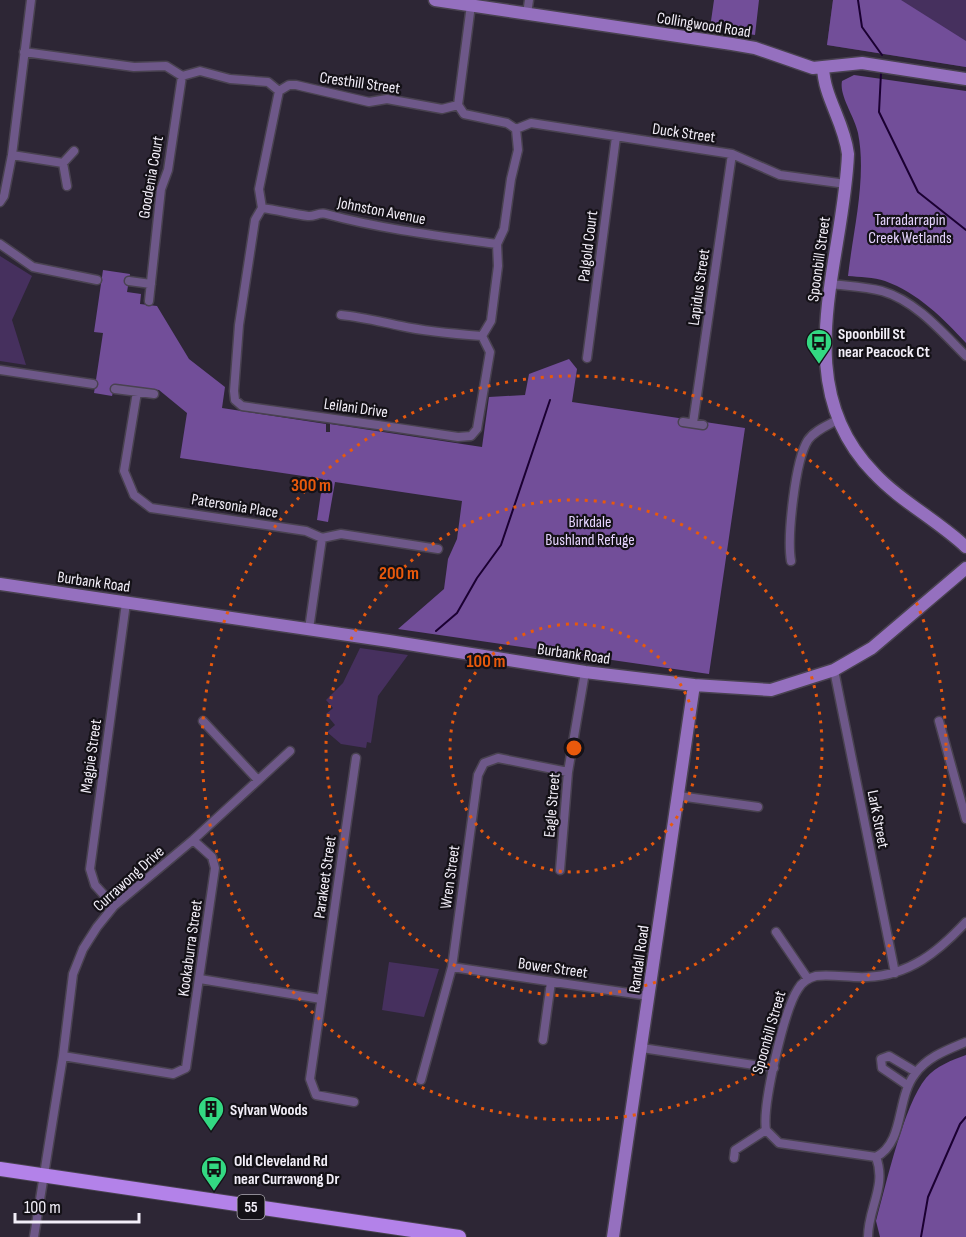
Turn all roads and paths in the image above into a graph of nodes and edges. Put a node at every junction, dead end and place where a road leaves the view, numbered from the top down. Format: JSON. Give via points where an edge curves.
{"nodes":[{"id":1,"x":31,"y":0,"type":"edge"},
{"id":2,"x":435,"y":0,"type":"edge"},
{"id":3,"x":529,"y":0,"type":"edge"},
{"id":4,"x":471,"y":5,"type":"junction"},
{"id":5,"x":527,"y":14,"type":"junction"},
{"id":6,"x":24,"y":52,"type":"junction"},
{"id":7,"x":823,"y":67,"type":"junction"},
{"id":8,"x":182,"y":76,"type":"junction"},
{"id":9,"x":966,"y":79,"type":"edge"},
{"id":10,"x":279,"y":91,"type":"junction"},
{"id":11,"x":458,"y":105,"type":"junction"},
{"id":12,"x":516,"y":129,"type":"junction"},
{"id":13,"x":616,"y":137,"type":"junction"},
{"id":14,"x":74,"y":151,"type":"dead end"},
{"id":15,"x":732,"y":154,"type":"junction"},
{"id":16,"x":12,"y":155,"type":"junction"},
{"id":17,"x":63,"y":163,"type":"junction"},
{"id":18,"x":846,"y":184,"type":"junction"},
{"id":19,"x":67,"y":186,"type":"dead end"},
{"id":20,"x":0,"y":202,"type":"edge"},
{"id":21,"x":262,"y":208,"type":"junction"},
{"id":22,"x":0,"y":244,"type":"edge"},
{"id":23,"x":497,"y":244,"type":"junction"},
{"id":24,"x":97,"y":280,"type":"dead end"},
{"id":25,"x":129,"y":280,"type":"dead end"},
{"id":26,"x":151,"y":284,"type":"junction"},
{"id":27,"x":831,"y":284,"type":"junction"},
{"id":28,"x":149,"y":301,"type":"dead end"},
{"id":29,"x":340,"y":315,"type":"dead end"},
{"id":30,"x":482,"y":336,"type":"junction"},
{"id":31,"x":966,"y":356,"type":"edge"},
{"id":32,"x":587,"y":358,"type":"dead end"},
{"id":33,"x":0,"y":370,"type":"edge"},
{"id":34,"x":93,"y":384,"type":"dead end"},
{"id":35,"x":115,"y":389,"type":"dead end"},
{"id":36,"x":137,"y":392,"type":"junction"},
{"id":37,"x":154,"y":394,"type":"dead end"},
{"id":38,"x":839,"y":420,"type":"junction"},
{"id":39,"x":683,"y":422,"type":"dead end"},
{"id":40,"x":322,"y":538,"type":"junction"},
{"id":41,"x":966,"y":547,"type":"edge"},
{"id":42,"x":438,"y":549,"type":"dead end"},
{"id":43,"x":791,"y":561,"type":"dead end"},
{"id":44,"x":966,"y":568,"type":"edge"},
{"id":45,"x":0,"y":584,"type":"edge"},
{"id":46,"x":126,"y":603,"type":"junction"},
{"id":47,"x":309,"y":629,"type":"junction"},
{"id":48,"x":834,"y":670,"type":"junction"},
{"id":49,"x":585,"y":672,"type":"junction"},
{"id":50,"x":694,"y":685,"type":"junction"},
{"id":51,"x":204,"y":721,"type":"dead end"},
{"id":52,"x":939,"y":721,"type":"dead end"},
{"id":53,"x":290,"y":751,"type":"dead end"},
{"id":54,"x":356,"y":758,"type":"dead end"},
{"id":55,"x":568,"y":772,"type":"junction"},
{"id":56,"x":257,"y":779,"type":"junction"},
{"id":57,"x":679,"y":796,"type":"junction"},
{"id":58,"x":758,"y":807,"type":"dead end"},
{"id":59,"x":966,"y":819,"type":"edge"},
{"id":60,"x":193,"y":840,"type":"junction"},
{"id":61,"x":560,"y":870,"type":"dead end"},
{"id":62,"x":114,"y":906,"type":"junction"},
{"id":63,"x":966,"y":922,"type":"edge"},
{"id":64,"x":776,"y":932,"type":"dead end"},
{"id":65,"x":452,"y":968,"type":"junction"},
{"id":66,"x":895,"y":973,"type":"junction"},
{"id":67,"x":200,"y":979,"type":"junction"},
{"id":68,"x":808,"y":979,"type":"junction"},
{"id":69,"x":551,"y":981,"type":"junction"},
{"id":70,"x":649,"y":996,"type":"junction"},
{"id":71,"x":321,"y":999,"type":"junction"},
{"id":72,"x":543,"y":1040,"type":"dead end"},
{"id":73,"x":966,"y":1042,"type":"edge"},
{"id":74,"x":642,"y":1048,"type":"junction"},
{"id":75,"x":63,"y":1056,"type":"junction"},
{"id":76,"x":774,"y":1068,"type":"junction"},
{"id":77,"x":915,"y":1072,"type":"junction"},
{"id":78,"x":421,"y":1080,"type":"dead end"},
{"id":79,"x":907,"y":1085,"type":"junction"},
{"id":80,"x":354,"y":1102,"type":"dead end"},
{"id":81,"x":766,"y":1131,"type":"junction"},
{"id":82,"x":876,"y":1157,"type":"junction"},
{"id":83,"x":734,"y":1158,"type":"dead end"},
{"id":84,"x":0,"y":1169,"type":"edge"},
{"id":85,"x":42,"y":1176,"type":"junction"},
{"id":86,"x":34,"y":1237,"type":"edge"},
{"id":87,"x":459,"y":1237,"type":"edge"},
{"id":88,"x":613,"y":1237,"type":"edge"},
{"id":89,"x":868,"y":1237,"type":"edge"}],
"edges":[{"from":1,"to":6,"type":"street"},
{"from":2,"to":4,"type":"street","name":"Collingwood Road"},
{"from":3,"to":5,"type":"street"},
{"from":4,"to":5,"type":"street","name":"Collingwood Road"},
{"from":4,"to":11,"type":"street"},
{"from":5,"to":7,"type":"street","name":"Collingwood Road","via":[[747,46],[803,66]]},
{"from":6,"to":8,"type":"street","name":"Cresthill Street","via":[[134,67],[166,66]]},
{"from":6,"to":16,"type":"street"},
{"from":7,"to":9,"type":"street","name":"Collingwood Road","via":[[861,63]]},
{"from":7,"to":18,"type":"street","name":"Spoonbill Street","via":[[826,89],[844,131],[848,154]]},
{"from":8,"to":10,"type":"street","name":"Cresthill Street","via":[[200,71],[230,79],[268,82]]},
{"from":8,"to":26,"type":"street","name":"Goodenia Court","via":[[168,170],[161,189]]},
{"from":10,"to":11,"type":"street","name":"Cresthill Street","via":[[296,86],[369,102],[387,99],[442,109]]},
{"from":10,"to":21,"type":"street","name":"Leilani Drive","via":[[259,189]]},
{"from":11,"to":12,"type":"street","via":[[464,114],[507,123]]},
{"from":12,"to":13,"type":"street","name":"Duck Street","via":[[531,123]]},
{"from":12,"to":23,"type":"street","via":[[518,150],[504,228]]},
{"from":13,"to":15,"type":"street","name":"Duck Street"},
{"from":13,"to":32,"type":"street","name":"Palgold Court"},
{"from":14,"to":17,"type":"street"},
{"from":15,"to":18,"type":"street","name":"Duck Street","via":[[780,175]]},
{"from":15,"to":39,"type":"street","name":"Lapidus Street","via":[[698,424]]},
{"from":16,"to":17,"type":"street"},
{"from":16,"to":20,"type":"street"},
{"from":17,"to":19,"type":"street"},
{"from":18,"to":27,"type":"street","name":"Spoonbill Street"},
{"from":21,"to":23,"type":"street","name":"Johnston Avenue","via":[[310,216],[325,214],[408,232]]},
{"from":21,"to":30,"type":"street","name":"Leilani Drive","via":[[255,219],[239,325],[234,391],[235,400],[242,406],[341,422],[471,436],[477,429],[489,351]]},
{"from":22,"to":24,"type":"street","via":[[33,267]]},
{"from":23,"to":30,"type":"street","via":[[491,321]]},
{"from":25,"to":26,"type":"street"},
{"from":26,"to":28,"type":"street","name":"Goodenia Court"},
{"from":27,"to":31,"type":"street","via":[[882,291],[906,302]]},
{"from":27,"to":38,"type":"street","name":"Spoonbill Street","via":[[825,359]]},
{"from":29,"to":30,"type":"street","via":[[375,318],[441,333]]},
{"from":33,"to":34,"type":"street"},
{"from":35,"to":36,"type":"street"},
{"from":36,"to":37,"type":"street"},
{"from":36,"to":40,"type":"street","name":"Patersonia Place","via":[[124,471],[134,495],[151,508],[306,531]]},
{"from":38,"to":41,"type":"street","name":"Spoonbill Street","via":[[873,473]]},
{"from":38,"to":43,"type":"street","via":[[809,439],[802,454],[788,545]]},
{"from":40,"to":42,"type":"street","name":"Patersonia Place","via":[[341,534]]},
{"from":40,"to":47,"type":"street"},
{"from":44,"to":48,"type":"street","name":"Burbank Road","via":[[872,648]]},
{"from":45,"to":46,"type":"street","name":"Burbank Road"},
{"from":46,"to":47,"type":"street","name":"Burbank Road"},
{"from":46,"to":62,"type":"street","name":"Magpie Street","via":[[90,869],[95,885]]},
{"from":47,"to":49,"type":"street","name":"Burbank Road"},
{"from":48,"to":50,"type":"street","name":"Burbank Road","via":[[771,690]]},
{"from":48,"to":66,"type":"street","name":"Lark Street"},
{"from":49,"to":50,"type":"street","name":"Burbank Road"},
{"from":49,"to":55,"type":"street","name":"Eagle Street"},
{"from":50,"to":57,"type":"street","name":"Randall Road"},
{"from":51,"to":56,"type":"street"},
{"from":52,"to":59,"type":"street"},
{"from":53,"to":56,"type":"street","name":"Currawong Drive"},
{"from":54,"to":71,"type":"street","name":"Parakeet Street"},
{"from":55,"to":61,"type":"street","name":"Eagle Street"},
{"from":55,"to":65,"type":"street","name":"Wren Street","via":[[498,758],[484,763],[478,775]]},
{"from":56,"to":60,"type":"street","name":"Currawong Drive"},
{"from":57,"to":58,"type":"street"},
{"from":57,"to":70,"type":"street","name":"Randall Road"},
{"from":60,"to":62,"type":"street","name":"Currawong Drive"},
{"from":60,"to":67,"type":"street","name":"Kookaburra Street","via":[[212,856],[214,868]]},
{"from":62,"to":75,"type":"street","name":"Currawong Drive","via":[[83,949],[73,974]]},
{"from":63,"to":66,"type":"street","name":"Spoonbill Street","via":[[932,955]]},
{"from":64,"to":68,"type":"street"},
{"from":65,"to":69,"type":"street","name":"Bower Street"},
{"from":65,"to":78,"type":"street","name":"Wren Street"},
{"from":66,"to":68,"type":"street","name":"Spoonbill Street"},
{"from":67,"to":71,"type":"street"},
{"from":67,"to":75,"type":"street","name":"Kookaburra Street","via":[[186,1068],[173,1074]]},
{"from":68,"to":76,"type":"street","name":"Spoonbill Street","via":[[794,996]]},
{"from":69,"to":70,"type":"street","name":"Bower Street"},
{"from":69,"to":72,"type":"street"},
{"from":70,"to":74,"type":"street","name":"Randall Road"},
{"from":71,"to":80,"type":"street","name":"Parakeet Street","via":[[310,1079],[316,1095]]},
{"from":73,"to":77,"type":"street","via":[[936,1054]]},
{"from":74,"to":76,"type":"street"},
{"from":74,"to":88,"type":"street","name":"Randall Road"},
{"from":75,"to":85,"type":"street","name":"Currawong Drive"},
{"from":76,"to":81,"type":"street","name":"Spoonbill Street","via":[[764,1115]]},
{"from":77,"to":79,"type":"street"},
{"from":77,"to":79,"type":"street","via":[[889,1056],[881,1059],[882,1068]]},
{"from":79,"to":82,"type":"street","via":[[892,1142],[885,1153]]},
{"from":81,"to":82,"type":"street","via":[[779,1143]]},
{"from":81,"to":83,"type":"street","via":[[735,1150]]},
{"from":82,"to":89,"type":"street","via":[[882,1176]]},
{"from":84,"to":85,"type":"main road","number":"55"},
{"from":85,"to":86,"type":"street","name":"Currawong Drive"},
{"from":85,"to":87,"type":"main road","number":"55"}]}
